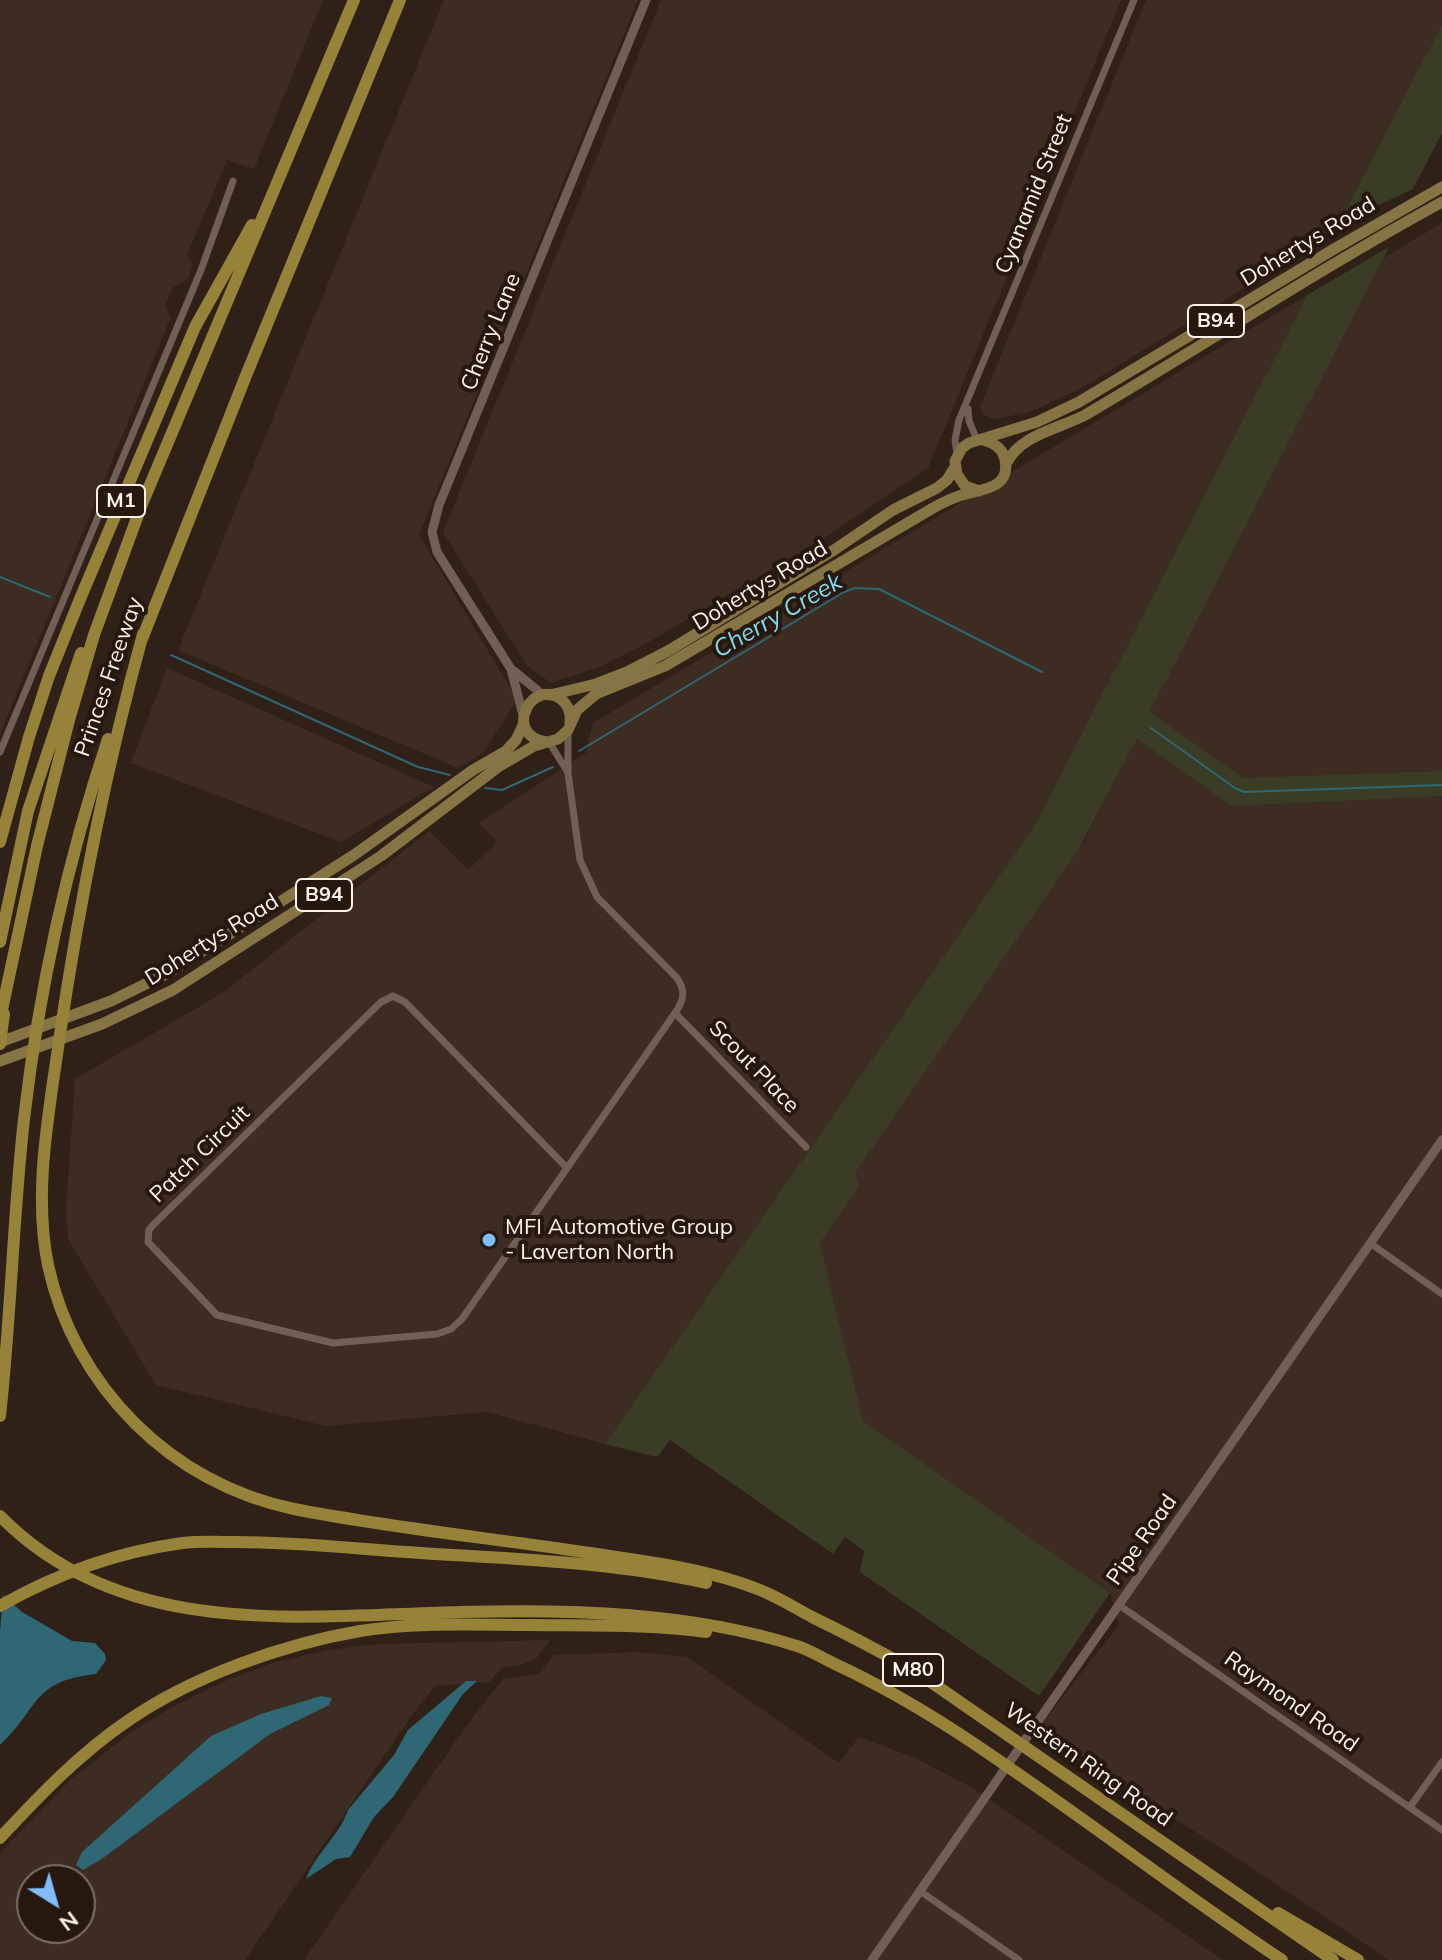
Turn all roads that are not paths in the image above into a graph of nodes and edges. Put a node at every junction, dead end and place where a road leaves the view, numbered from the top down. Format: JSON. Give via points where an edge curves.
{"nodes":[{"id":1,"x":354,"y":0,"type":"edge"},
{"id":2,"x":400,"y":0,"type":"edge"},
{"id":3,"x":646,"y":0,"type":"edge"},
{"id":4,"x":1134,"y":0,"type":"edge"},
{"id":5,"x":280,"y":176,"type":"junction"},
{"id":6,"x":233,"y":181,"type":"dead end"},
{"id":7,"x":1442,"y":187,"type":"edge"},
{"id":8,"x":1442,"y":202,"type":"edge"},
{"id":9,"x":968,"y":402,"type":"junction"},
{"id":10,"x":980,"y":440,"type":"junction"},
{"id":11,"x":958,"y":454,"type":"junction"},
{"id":12,"x":1006,"y":464,"type":"junction"},
{"id":13,"x":955,"y":467,"type":"junction"},
{"id":14,"x":979,"y":491,"type":"junction"},
{"id":15,"x":142,"y":504,"type":"junction"},
{"id":16,"x":143,"y":634,"type":"junction"},
{"id":17,"x":511,"y":669,"type":"junction"},
{"id":18,"x":547,"y":695,"type":"junction"},
{"id":19,"x":524,"y":720,"type":"junction"},
{"id":20,"x":569,"y":726,"type":"junction"},
{"id":21,"x":548,"y":742,"type":"junction"},
{"id":22,"x":0,"y":752,"type":"edge"},
{"id":23,"x":568,"y":773,"type":"junction"},
{"id":24,"x":0,"y":842,"type":"edge"},
{"id":25,"x":0,"y":942,"type":"edge"},
{"id":26,"x":10,"y":967,"type":"junction"},
{"id":27,"x":675,"y":1013,"type":"junction"},
{"id":28,"x":0,"y":1019,"type":"edge"},
{"id":29,"x":0,"y":1043,"type":"edge"},
{"id":30,"x":0,"y":1061,"type":"edge"},
{"id":31,"x":1442,"y":1140,"type":"edge"},
{"id":32,"x":806,"y":1147,"type":"dead end"},
{"id":33,"x":567,"y":1168,"type":"junction"},
{"id":34,"x":1370,"y":1243,"type":"junction"},
{"id":35,"x":1442,"y":1294,"type":"edge"},
{"id":36,"x":0,"y":1411,"type":"edge"},
{"id":37,"x":0,"y":1516,"type":"edge"},
{"id":38,"x":1119,"y":1605,"type":"junction"},
{"id":39,"x":0,"y":1606,"type":"edge"},
{"id":40,"x":812,"y":1617,"type":"junction"},
{"id":41,"x":800,"y":1647,"type":"junction"},
{"id":42,"x":1442,"y":1762,"type":"edge"},
{"id":43,"x":1410,"y":1807,"type":"junction"},
{"id":44,"x":1442,"y":1830,"type":"edge"},
{"id":45,"x":0,"y":1838,"type":"edge"},
{"id":46,"x":1220,"y":1881,"type":"junction"},
{"id":47,"x":920,"y":1891,"type":"junction"},
{"id":48,"x":1230,"y":1926,"type":"junction"},
{"id":49,"x":872,"y":1960,"type":"edge"},
{"id":50,"x":1019,"y":1960,"type":"edge"},
{"id":51,"x":1273,"y":1960,"type":"edge"},
{"id":52,"x":1282,"y":1960,"type":"edge"},
{"id":53,"x":1333,"y":1960,"type":"edge"},
{"id":54,"x":1358,"y":1960,"type":"edge"}],
"edges":[{"from":1,"to":5,"type":"highway","name":"Princes Freeway","number":"M1"},
{"from":2,"to":16,"type":"highway","name":"Princes Freeway"},
{"from":3,"to":17,"type":"street","name":"Cherry Lane","via":[[433,523],[437,552]]},
{"from":4,"to":9,"type":"street","name":"Cyanamid Street"},
{"from":5,"to":15,"type":"highway","name":"Princes Freeway","number":"M1"},
{"from":5,"to":24,"type":"highway","name":"Princes Freeway","number":"M1","via":[[189,340],[49,676]]},
{"from":6,"to":22,"type":"street"},
{"from":7,"to":10,"type":"main road","name":"Dohertys Road","number":"B94","via":[[1089,396],[1037,422]]},
{"from":8,"to":12,"type":"main road","name":"Dohertys Road","number":"B94","via":[[1074,421],[1019,446]]},
{"from":9,"to":10,"type":"street","via":[[969,421]]},
{"from":9,"to":11,"type":"street","name":"Cyanamid Street","via":[[956,430]]},
{"from":10,"to":11,"type":"main road","number":"B94"},
{"from":10,"to":12,"type":"main road","via":[[1001,450]]},
{"from":11,"to":13,"type":"main road"},
{"from":12,"to":14,"type":"main road","number":"B94","via":[[999,483]]},
{"from":13,"to":14,"type":"main road","via":[[965,486]]},
{"from":13,"to":18,"type":"main road","name":"Dohertys Road","via":[[937,488],[657,657],[596,684]]},
{"from":14,"to":20,"type":"main road","name":"Dohertys Road","number":"B94","via":[[923,513],[665,666],[596,694],[577,710]]},
{"from":15,"to":25,"type":"highway","via":[[80,656],[28,811]]},
{"from":15,"to":26,"type":"highway","name":"Princes Freeway","number":"M1","via":[[69,720]]},
{"from":16,"to":36,"type":"highway","name":"Princes Freeway","via":[[74,850],[40,1005],[24,1118]]},
{"from":16,"to":40,"type":"highway","via":[[83,896],[44,1165],[44,1228],[55,1293],[99,1382],[143,1432],[172,1455],[265,1501],[675,1566],[759,1589]]},
{"from":17,"to":18,"type":"street","name":"Cherry Lane"},
{"from":17,"to":19,"type":"street","name":"Cherry Lane"},
{"from":18,"to":19,"type":"main road","number":"B94","via":[[530,702]]},
{"from":18,"to":20,"type":"main road","via":[[569,708]]},
{"from":19,"to":21,"type":"main road","via":[[535,739]]},
{"from":19,"to":29,"type":"main road","name":"Dohertys Road","number":"B94","via":[[506,751],[168,973],[85,1012]]},
{"from":20,"to":21,"type":"main road","number":"B94"},
{"from":20,"to":23,"type":"street"},
{"from":21,"to":23,"type":"street"},
{"from":21,"to":30,"type":"main road","name":"Dohertys Road","number":"B94","via":[[498,767],[381,856],[173,990],[89,1029]]},
{"from":23,"to":27,"type":"street","via":[[580,860],[597,897],[681,984],[683,998]]},
{"from":26,"to":28,"type":"highway"},
{"from":26,"to":29,"type":"highway","number":"M1"},
{"from":27,"to":32,"type":"street","name":"Scout Place"},
{"from":27,"to":33,"type":"street","name":"Patch Circuit"},
{"from":31,"to":34,"type":"street","name":"Pipe Road"},
{"from":33,"to":33,"type":"street","name":"Patch Circuit","via":[[462,1319],[437,1334],[333,1343],[217,1315],[148,1242],[153,1225],[393,996],[405,1002]]},
{"from":34,"to":35,"type":"street"},
{"from":34,"to":38,"type":"street","name":"Pipe Road"},
{"from":37,"to":41,"type":"highway","via":[[38,1549],[87,1579],[170,1607],[229,1614],[625,1615],[684,1620]]},
{"from":38,"to":43,"type":"street","name":"Raymond Road"},
{"from":38,"to":47,"type":"street","name":"Pipe Road"},
{"from":39,"to":40,"type":"highway","via":[[45,1582],[111,1559],[183,1543],[272,1542],[672,1575],[756,1595]]},
{"from":40,"to":46,"type":"highway","name":"Western Ring Road","number":"M80","via":[[915,1671]]},
{"from":41,"to":45,"type":"highway","via":[[624,1626],[360,1631],[224,1671],[130,1719],[69,1768]]},
{"from":41,"to":48,"type":"highway","number":"M80","via":[[902,1698],[1017,1772]]},
{"from":42,"to":43,"type":"street"},
{"from":43,"to":44,"type":"street","name":"Raymond Road"},
{"from":46,"to":53,"type":"highway","name":"Western Ring Road","number":"M80"},
{"from":46,"to":54,"type":"highway"},
{"from":47,"to":49,"type":"street","name":"Pipe Road"},
{"from":47,"to":50,"type":"street"},
{"from":48,"to":51,"type":"highway"},
{"from":48,"to":52,"type":"highway","number":"M80"}]}
